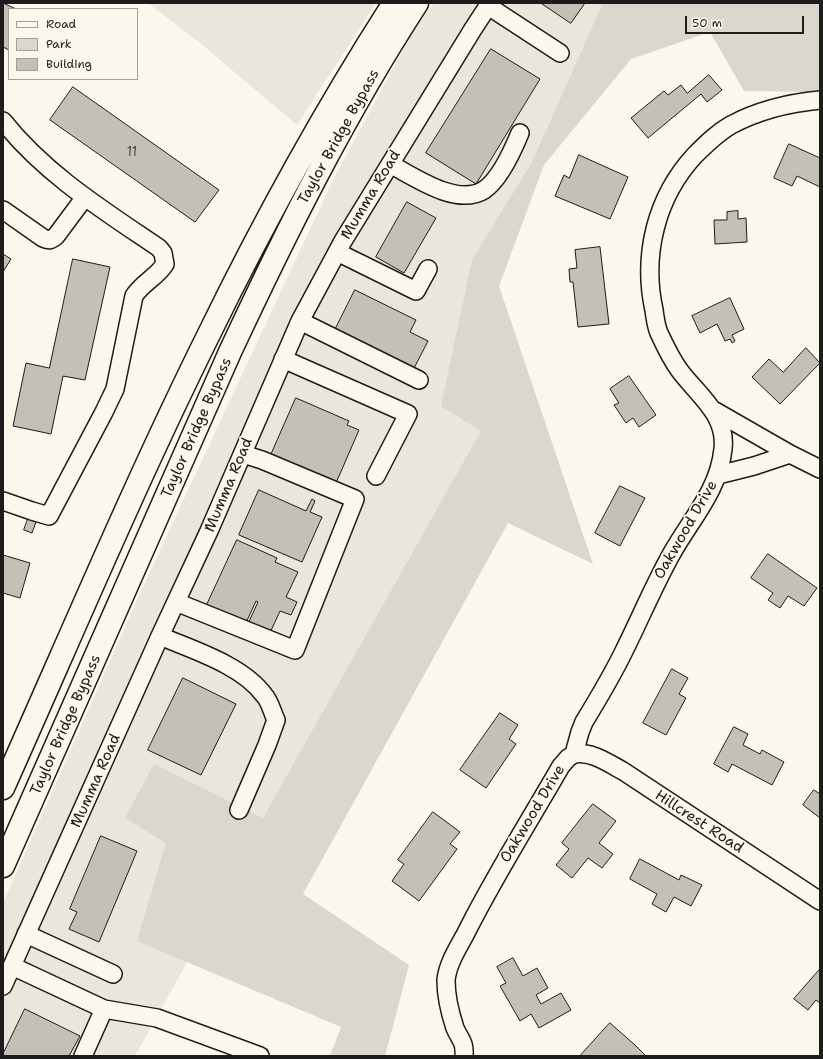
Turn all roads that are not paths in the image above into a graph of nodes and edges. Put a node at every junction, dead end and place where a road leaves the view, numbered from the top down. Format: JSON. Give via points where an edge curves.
{"nodes":[{"id":1,"x":394,"y":3,"type":"edge"},
{"id":2,"x":417,"y":3,"type":"edge"},
{"id":3,"x":489,"y":5,"type":"edge"},
{"id":4,"x":560,"y":53,"type":"dead end"},
{"id":5,"x":820,"y":100,"type":"edge"},
{"id":6,"x":3,"y":121,"type":"edge"},
{"id":7,"x":520,"y":133,"type":"dead end"},
{"id":8,"x":390,"y":164,"type":"junction"},
{"id":9,"x":85,"y":197,"type":"junction"},
{"id":10,"x":3,"y":210,"type":"edge"},
{"id":11,"x":337,"y":252,"type":"junction"},
{"id":12,"x":428,"y":269,"type":"dead end"},
{"id":13,"x":300,"y":321,"type":"junction"},
{"id":14,"x":283,"y":359,"type":"junction"},
{"id":15,"x":418,"y":380,"type":"dead end"},
{"id":16,"x":714,"y":412,"type":"junction"},
{"id":17,"x":243,"y":454,"type":"junction"},
{"id":18,"x":790,"y":454,"type":"junction"},
{"id":19,"x":820,"y":469,"type":"edge"},
{"id":20,"x":718,"y":475,"type":"junction"},
{"id":21,"x":376,"y":476,"type":"dead end"},
{"id":22,"x":3,"y":501,"type":"edge"},
{"id":23,"x":176,"y":602,"type":"junction"},
{"id":24,"x":160,"y":636,"type":"junction"},
{"id":25,"x":574,"y":754,"type":"junction"},
{"id":26,"x":3,"y":788,"type":"edge"},
{"id":27,"x":239,"y":810,"type":"dead end"},
{"id":28,"x":3,"y":866,"type":"edge"},
{"id":29,"x":820,"y":902,"type":"edge"},
{"id":30,"x":26,"y":934,"type":"junction"},
{"id":31,"x":12,"y":966,"type":"junction"},
{"id":32,"x":113,"y":974,"type":"dead end"},
{"id":33,"x":3,"y":986,"type":"edge"},
{"id":34,"x":104,"y":1009,"type":"junction"},
{"id":35,"x":466,"y":1053,"type":"edge"},
{"id":36,"x":83,"y":1056,"type":"edge"},
{"id":37,"x":260,"y":1056,"type":"edge"}],
"edges":[{"from":1,"to":26,"type":"main road","name":"Taylor Bridge Bypass","via":[[312,140],[209,334],[162,432]]},
{"from":2,"to":28,"type":"main road","name":"Taylor Bridge Bypass","via":[[349,115],[261,286]]},
{"from":3,"to":4,"type":"street"},
{"from":3,"to":8,"type":"street","name":"Mumma Road"},
{"from":5,"to":16,"type":"street","via":[[763,110],[731,125],[705,144],[676,179],[655,225],[649,270],[656,324],[678,369]]},
{"from":6,"to":9,"type":"street","via":[[14,136],[47,168]]},
{"from":7,"to":8,"type":"street","via":[[491,183],[485,189],[469,196],[458,196]]},
{"from":8,"to":11,"type":"street","name":"Mumma Road"},
{"from":9,"to":10,"type":"street","via":[[52,240],[43,238]]},
{"from":9,"to":22,"type":"street","via":[[159,248],[165,264],[134,296],[115,389],[49,516]]},
{"from":11,"to":12,"type":"street","via":[[416,291]]},
{"from":11,"to":13,"type":"street","name":"Mumma Road"},
{"from":13,"to":14,"type":"street","name":"Mumma Road"},
{"from":13,"to":15,"type":"street"},
{"from":14,"to":17,"type":"street","name":"Mumma Road"},
{"from":14,"to":21,"type":"street","via":[[408,414]]},
{"from":16,"to":18,"type":"street"},
{"from":16,"to":20,"type":"street","name":"Oakwood Drive","via":[[723,433],[724,447]]},
{"from":17,"to":23,"type":"street","name":"Mumma Road"},
{"from":17,"to":23,"type":"street","via":[[356,499],[295,650]]},
{"from":18,"to":19,"type":"street"},
{"from":18,"to":20,"type":"street"},
{"from":20,"to":25,"type":"street","name":"Oakwood Drive","via":[[655,584],[624,652],[584,722]]},
{"from":23,"to":24,"type":"street","name":"Mumma Road"},
{"from":24,"to":27,"type":"street","via":[[237,671],[265,695],[276,720]]},
{"from":24,"to":30,"type":"street","name":"Mumma Road"},
{"from":25,"to":29,"type":"street","name":"Hillcrest Road","via":[[594,756],[623,771]]},
{"from":25,"to":35,"type":"street","name":"Oakwood Drive","via":[[561,766],[515,842],[448,971],[446,980],[452,1018]]},
{"from":30,"to":31,"type":"street","name":"Mumma Road"},
{"from":30,"to":32,"type":"street"},
{"from":31,"to":33,"type":"street","name":"Mumma Road"},
{"from":31,"to":34,"type":"street"},
{"from":34,"to":36,"type":"street"},
{"from":34,"to":37,"type":"street","via":[[157,1018]]}]}
